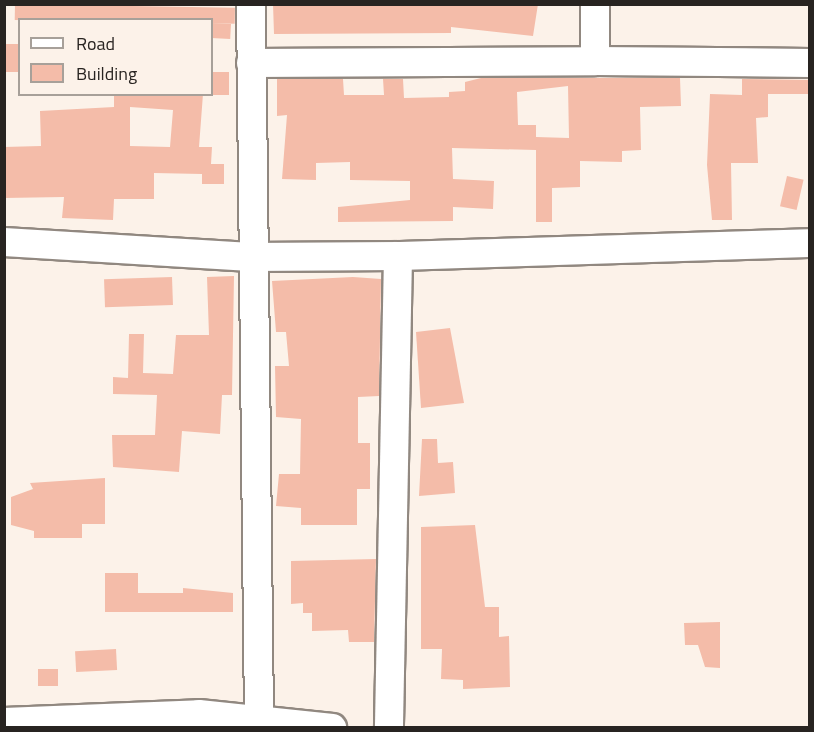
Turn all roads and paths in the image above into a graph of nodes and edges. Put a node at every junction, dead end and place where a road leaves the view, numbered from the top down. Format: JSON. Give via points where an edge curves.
{"nodes":[{"id":1,"x":251,"y":4,"type":"edge"},
{"id":2,"x":595,"y":4,"type":"edge"},
{"id":3,"x":595,"y":61,"type":"junction"},
{"id":4,"x":251,"y":63,"type":"junction"},
{"id":5,"x":810,"y":63,"type":"edge"},
{"id":6,"x":4,"y":242,"type":"edge"},
{"id":7,"x":810,"y":243,"type":"edge"},
{"id":8,"x":398,"y":256,"type":"junction"},
{"id":9,"x":251,"y":257,"type":"junction"},
{"id":10,"x":259,"y":718,"type":"junction"},
{"id":11,"x":4,"y":722,"type":"edge"},
{"id":12,"x":332,"y":728,"type":"edge"},
{"id":13,"x":389,"y":728,"type":"edge"}],
"edges":[{"from":1,"to":4,"type":"street"},
{"from":2,"to":3,"type":"street"},
{"from":3,"to":4,"type":"street"},
{"from":3,"to":5,"type":"street"},
{"from":4,"to":9,"type":"street"},
{"from":6,"to":9,"type":"street"},
{"from":7,"to":8,"type":"street"},
{"from":8,"to":9,"type":"street"},
{"from":8,"to":13,"type":"street"},
{"from":9,"to":10,"type":"street"},
{"from":10,"to":11,"type":"street","via":[[199,714]]},
{"from":10,"to":12,"type":"street"}]}
